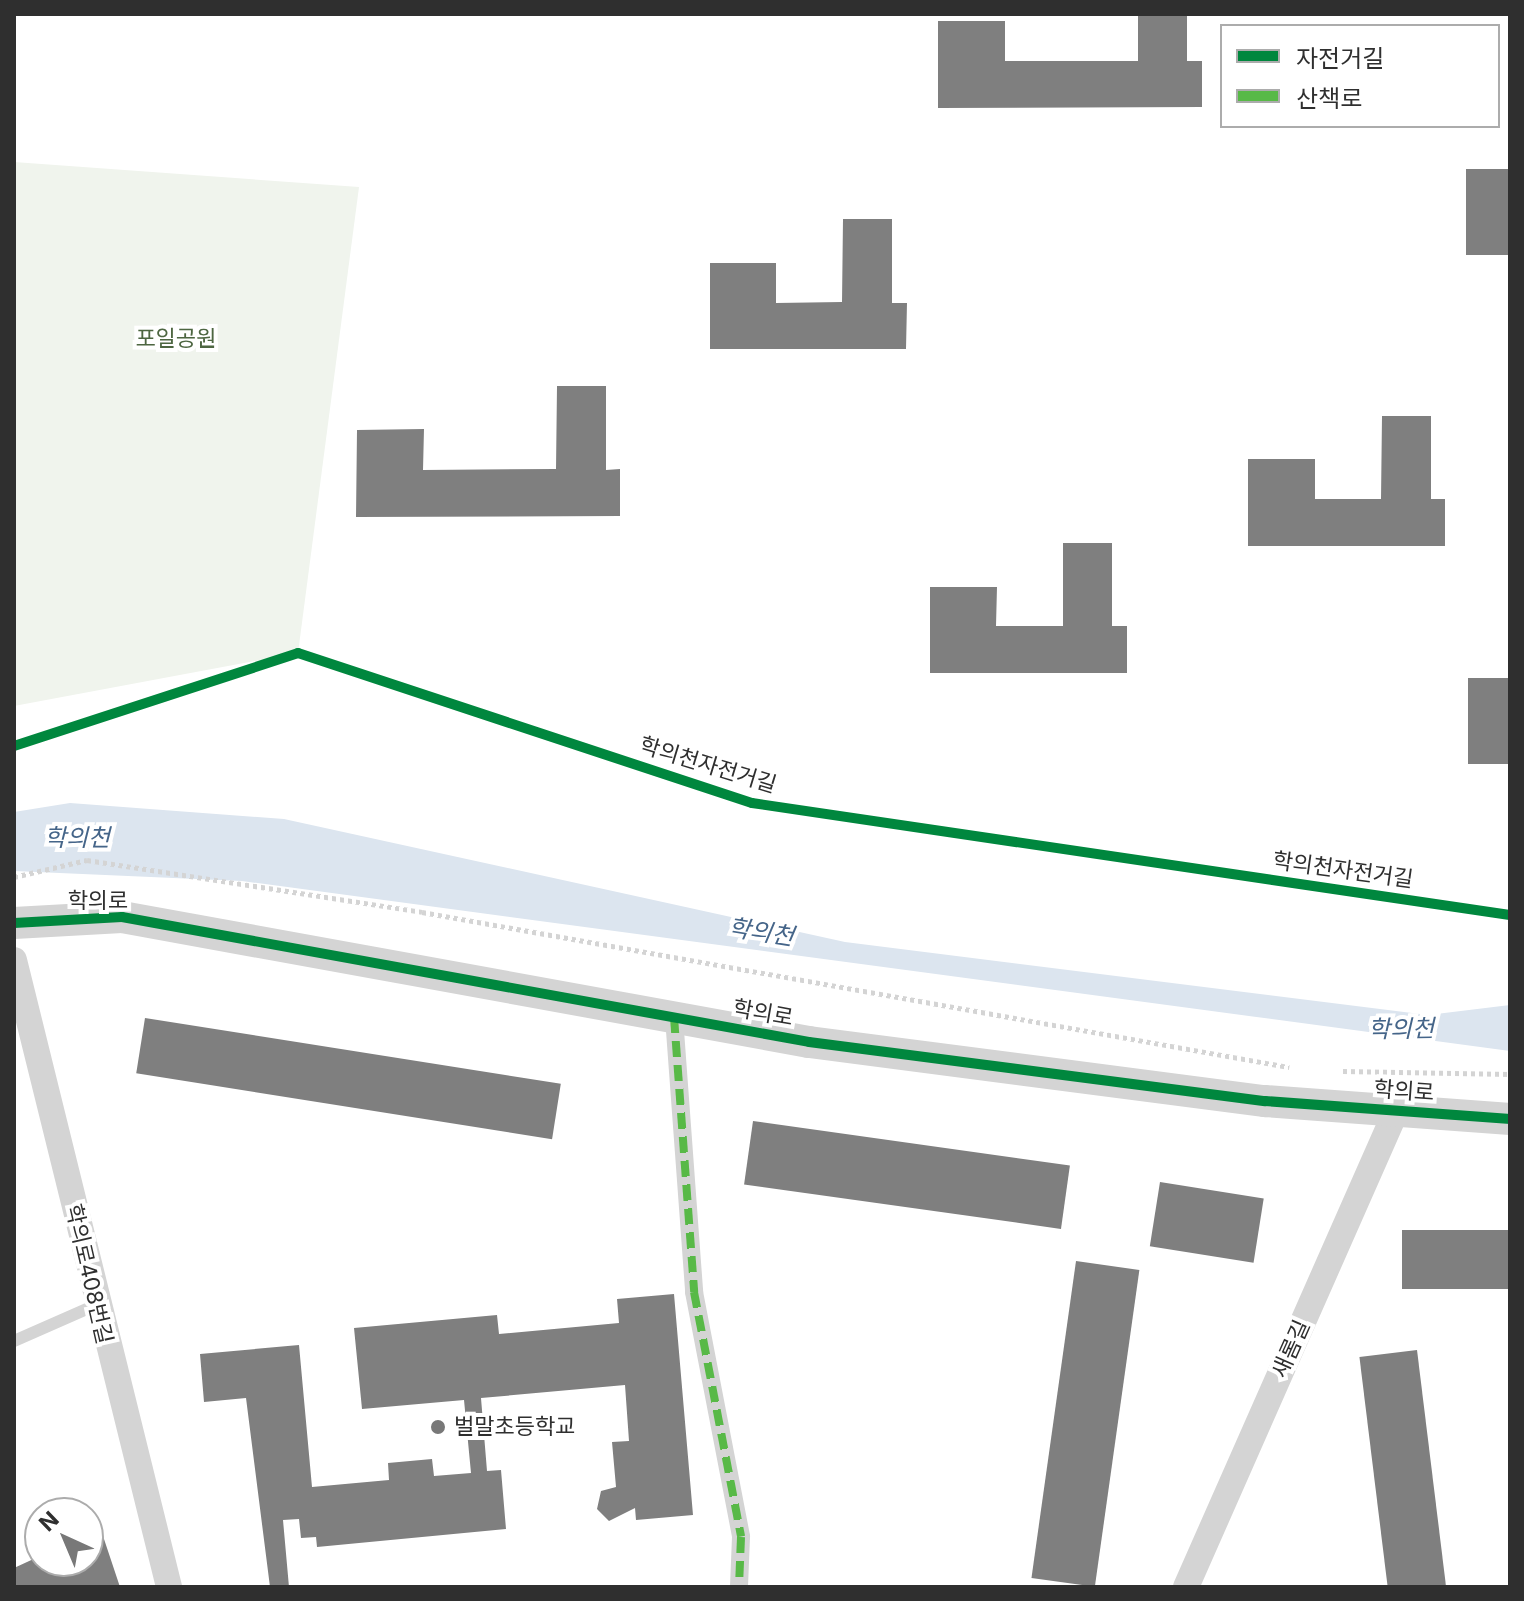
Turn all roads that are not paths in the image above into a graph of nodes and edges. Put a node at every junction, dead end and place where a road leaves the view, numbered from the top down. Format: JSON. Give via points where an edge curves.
{"nodes":[{"id":1,"x":14,"y":923,"type":"edge"},
{"id":2,"x":14,"y":960,"type":"edge"},
{"id":3,"x":674,"y":1017,"type":"junction"},
{"id":4,"x":1396,"y":1111,"type":"junction"},
{"id":5,"x":1510,"y":1119,"type":"edge"},
{"id":6,"x":96,"y":1305,"type":"junction"},
{"id":7,"x":14,"y":1341,"type":"edge"},
{"id":8,"x":169,"y":1587,"type":"edge"},
{"id":9,"x":739,"y":1587,"type":"edge"},
{"id":10,"x":1186,"y":1587,"type":"edge"}],
"edges":[{"from":1,"to":3,"type":"street","name":"학의로","via":[[122,917]]},
{"from":2,"to":6,"type":"street","name":"학의로408번길"},
{"from":3,"to":4,"type":"street","name":"학의로","via":[[1108,1080]]},
{"from":3,"to":9,"type":"street","via":[[694,1292],[741,1537]]},
{"from":4,"to":5,"type":"street","name":"학의로"},
{"from":4,"to":10,"type":"street","name":"새롬길"},
{"from":6,"to":7,"type":"lane"},
{"from":6,"to":8,"type":"street","name":"학의로408번길"}]}
